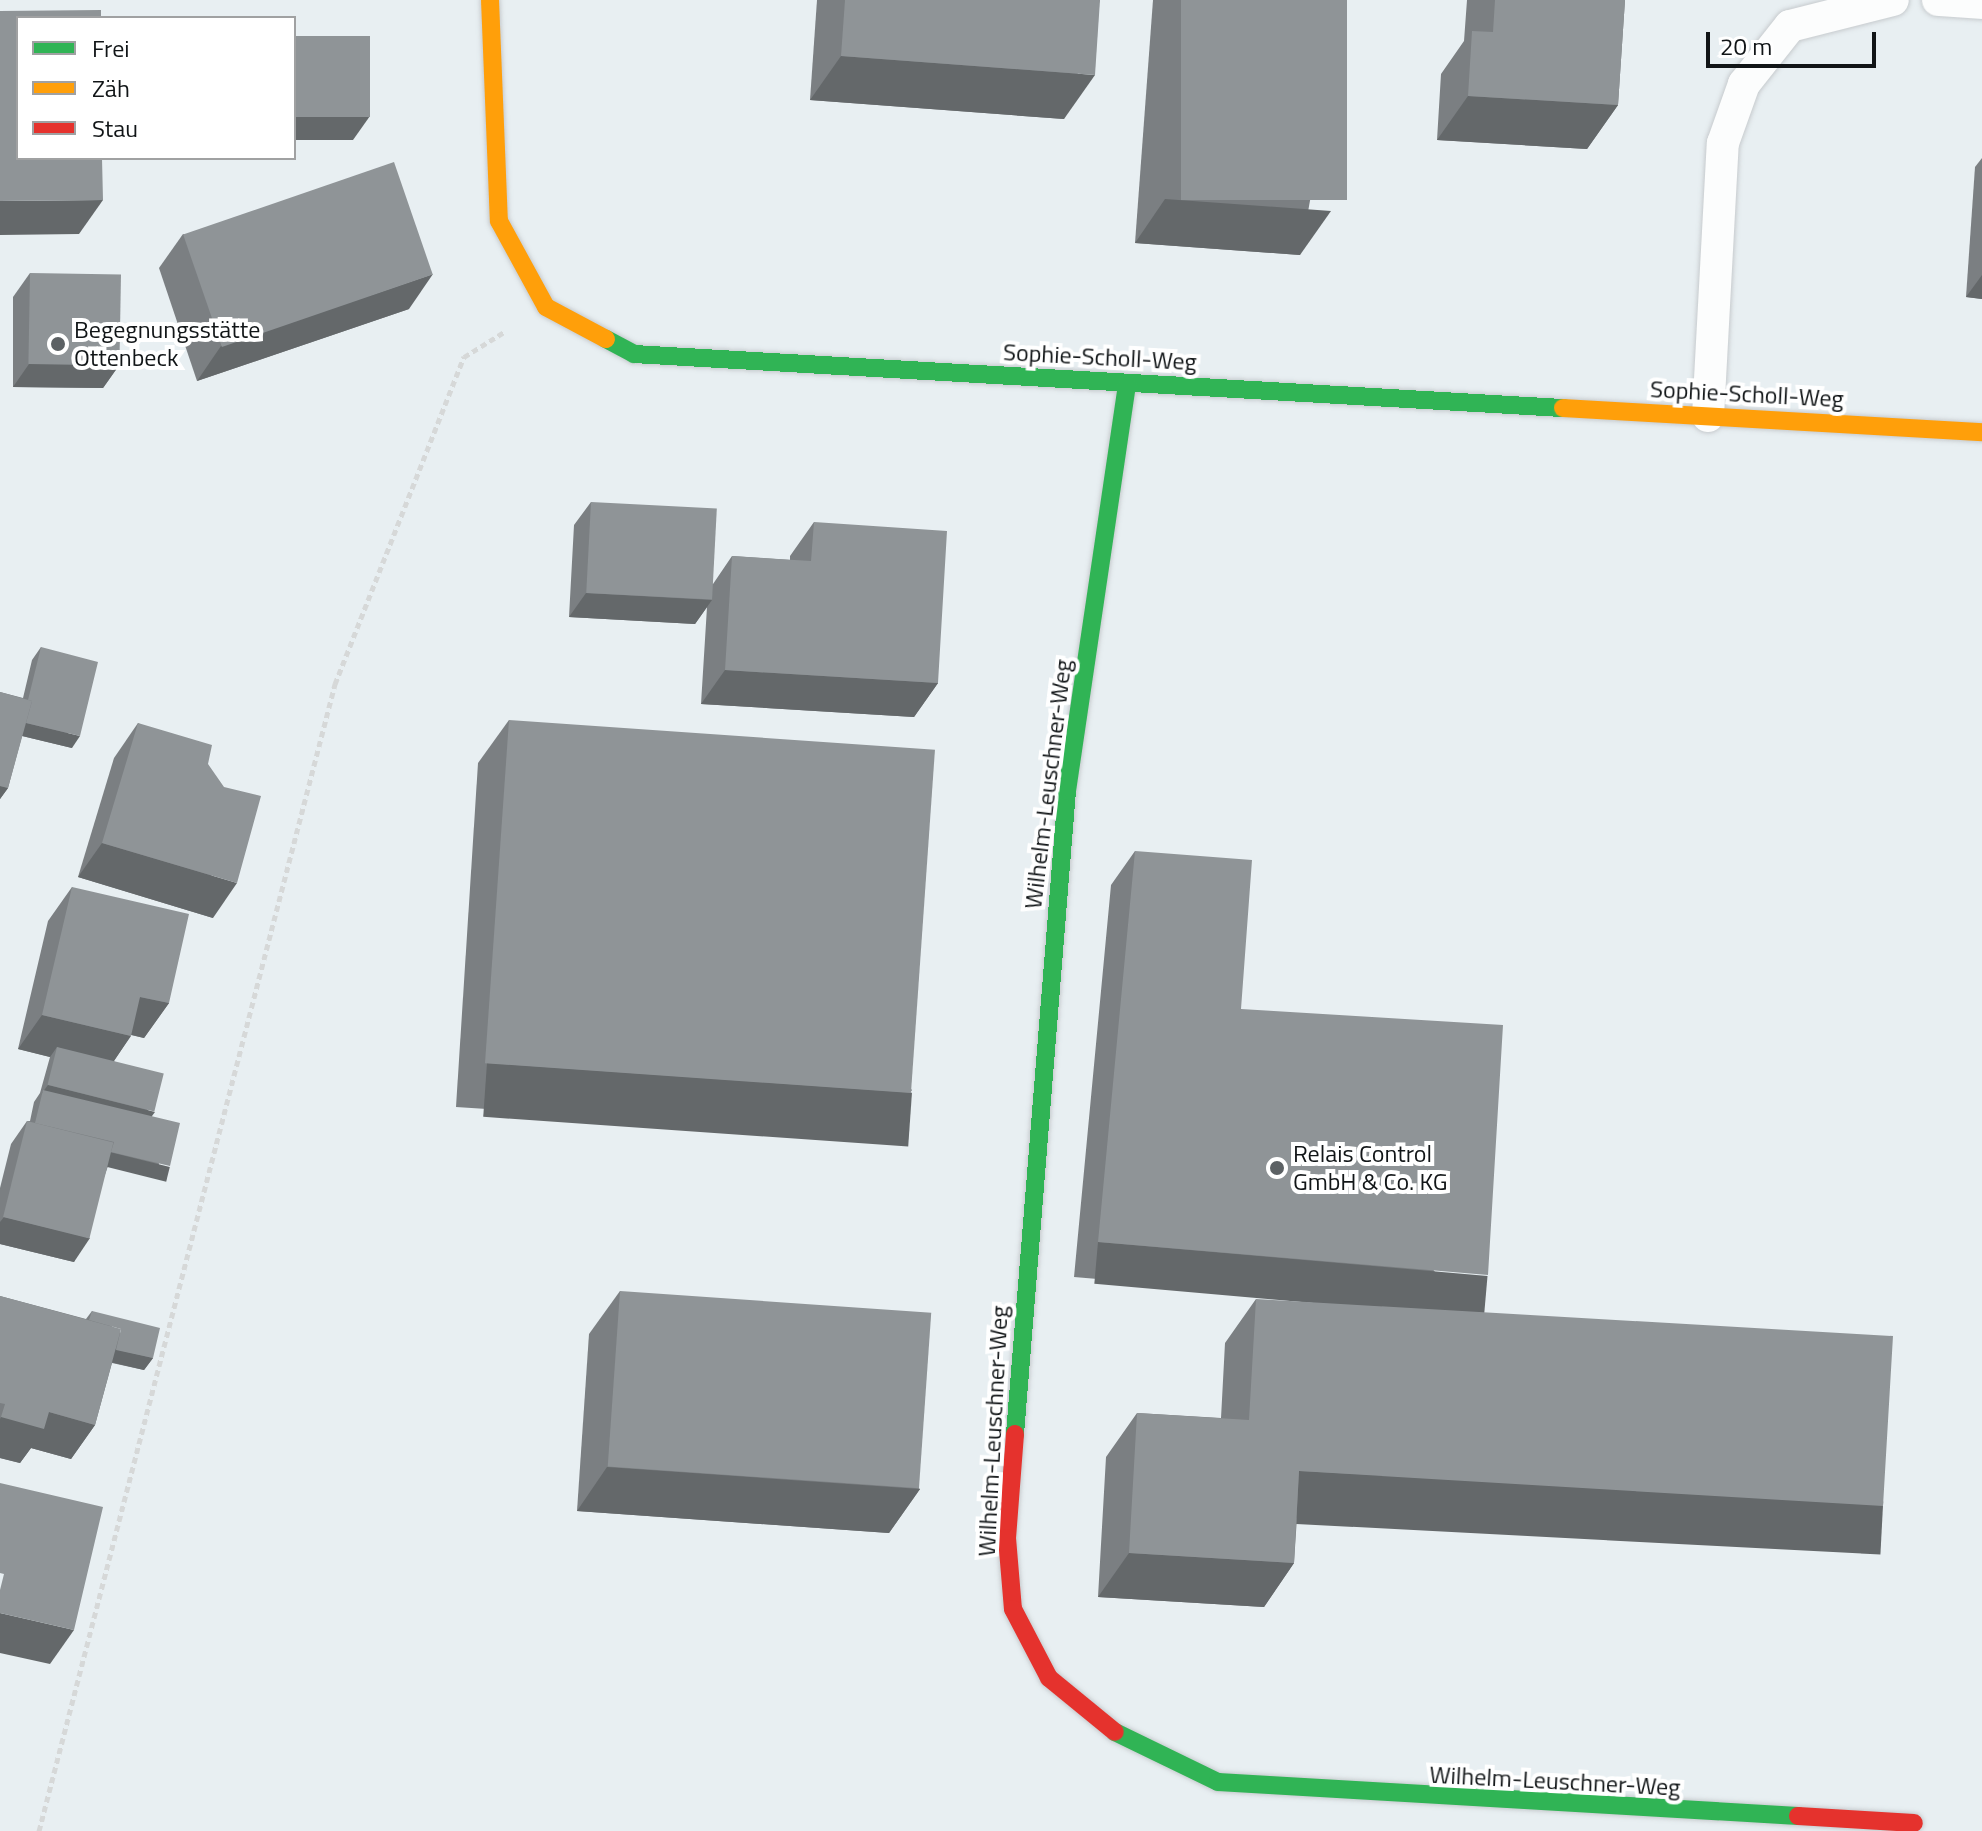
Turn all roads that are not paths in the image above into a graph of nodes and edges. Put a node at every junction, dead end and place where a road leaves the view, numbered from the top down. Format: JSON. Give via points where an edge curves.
{"nodes":[{"id":1,"x":490,"y":0,"type":"edge"},
{"id":2,"x":1893,"y":0,"type":"edge"},
{"id":3,"x":1938,"y":0,"type":"edge"},
{"id":4,"x":1982,"y":3,"type":"edge"},
{"id":5,"x":1127,"y":383,"type":"junction"},
{"id":6,"x":1708,"y":416,"type":"junction"},
{"id":7,"x":1982,"y":432,"type":"edge"},
{"id":8,"x":1914,"y":1823,"type":"dead end"}],
"edges":[{"from":1,"to":5,"type":"street","name":"Sophie-Scholl-Weg","via":[[499,221],[546,307],[634,354]]},
{"from":2,"to":6,"type":"lane","via":[[1790,26],[1744,84],[1723,143]]},
{"from":3,"to":4,"type":"lane"},
{"from":5,"to":6,"type":"street","name":"Sophie-Scholl-Weg"},
{"from":5,"to":8,"type":"street","name":"Wilhelm-Leuschner-Weg","via":[[1067,791],[1007,1538],[1013,1609],[1049,1678],[1127,1742],[1218,1782]]},
{"from":6,"to":7,"type":"street","name":"Sophie-Scholl-Weg"}]}
